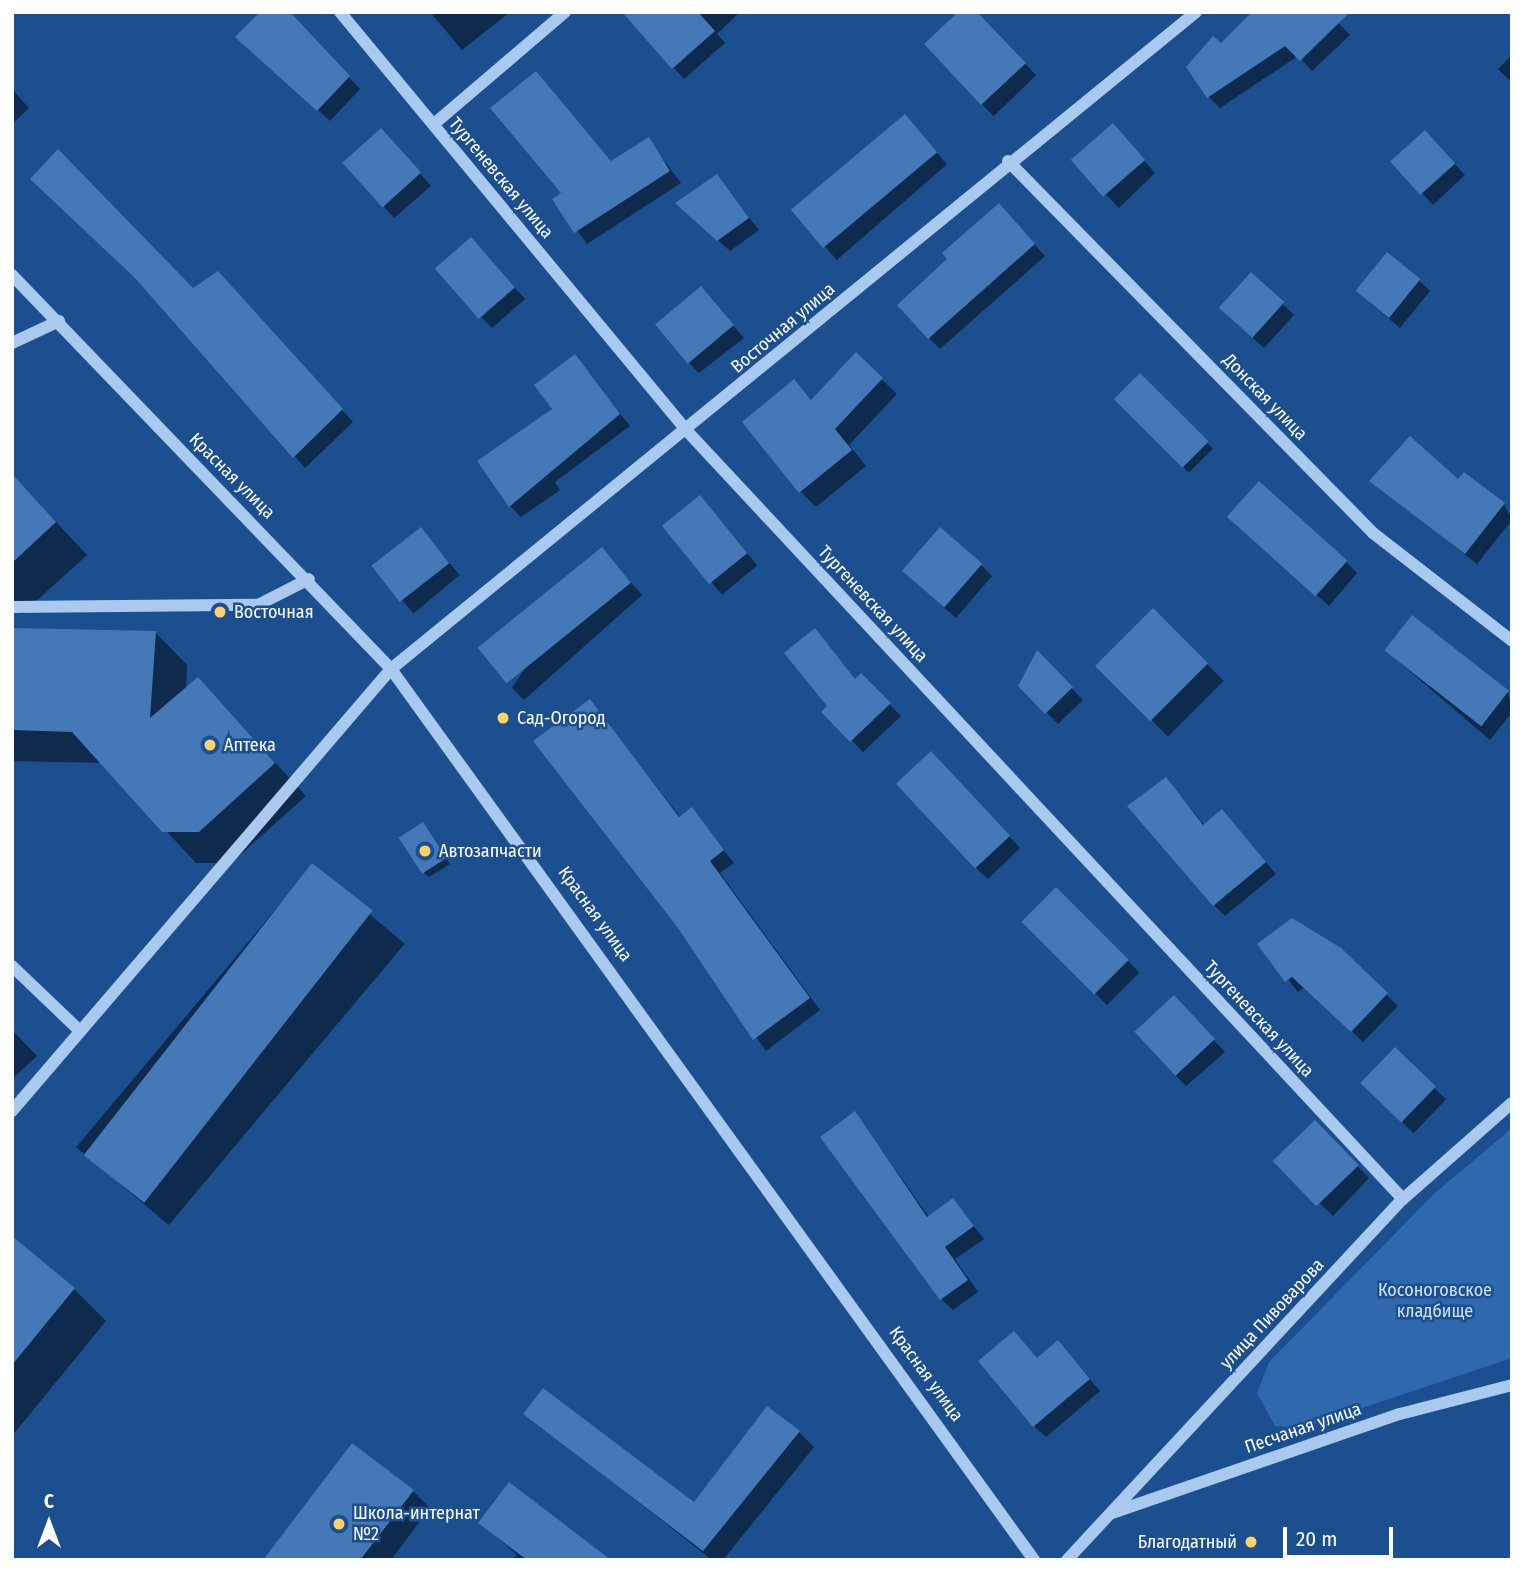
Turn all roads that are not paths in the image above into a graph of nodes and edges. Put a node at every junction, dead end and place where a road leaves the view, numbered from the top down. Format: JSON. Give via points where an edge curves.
{"nodes":[{"id":1,"x":340,"y":12,"type":"edge"},
{"id":2,"x":565,"y":12,"type":"edge"},
{"id":3,"x":1196,"y":12,"type":"edge"},
{"id":4,"x":434,"y":124,"type":"junction"},
{"id":5,"x":1008,"y":161,"type":"junction"},
{"id":6,"x":12,"y":275,"type":"edge"},
{"id":7,"x":59,"y":321,"type":"junction"},
{"id":8,"x":12,"y":343,"type":"edge"},
{"id":9,"x":687,"y":431,"type":"junction"},
{"id":10,"x":309,"y":579,"type":"junction"},
{"id":11,"x":12,"y":607,"type":"edge"},
{"id":12,"x":1512,"y":641,"type":"edge"},
{"id":13,"x":391,"y":669,"type":"junction"},
{"id":14,"x":12,"y":966,"type":"edge"},
{"id":15,"x":78,"y":1030,"type":"junction"},
{"id":16,"x":1512,"y":1103,"type":"edge"},
{"id":17,"x":12,"y":1111,"type":"edge"},
{"id":18,"x":1403,"y":1199,"type":"junction"},
{"id":19,"x":1512,"y":1385,"type":"edge"},
{"id":20,"x":1109,"y":1515,"type":"junction"},
{"id":21,"x":1034,"y":1560,"type":"edge"},
{"id":22,"x":1067,"y":1560,"type":"edge"}],
"edges":[{"from":1,"to":4,"type":"street","name":"Тургеневская улица"},
{"from":2,"to":4,"type":"street"},
{"from":3,"to":5,"type":"street","name":"Восточная улица"},
{"from":4,"to":9,"type":"street","name":"Тургеневская улица"},
{"from":5,"to":9,"type":"street","name":"Восточная улица"},
{"from":5,"to":12,"type":"street","name":"Донская улица","via":[[1373,533]]},
{"from":6,"to":7,"type":"street","name":"Красная улица"},
{"from":7,"to":8,"type":"street"},
{"from":7,"to":10,"type":"street","name":"Красная улица"},
{"from":9,"to":13,"type":"street","name":"Восточная улица"},
{"from":9,"to":18,"type":"street","name":"Тургеневская улица"},
{"from":10,"to":11,"type":"street","via":[[258,605]]},
{"from":10,"to":13,"type":"street","name":"Красная улица"},
{"from":13,"to":15,"type":"street","name":"Восточная улица"},
{"from":13,"to":21,"type":"street","name":"Красная улица"},
{"from":14,"to":15,"type":"street"},
{"from":15,"to":17,"type":"street","name":"Восточная улица"},
{"from":16,"to":18,"type":"street","name":"улица Пивоварова"},
{"from":18,"to":20,"type":"street","name":"улица Пивоварова"},
{"from":19,"to":20,"type":"street","name":"Песчаная улица","via":[[1401,1414]]},
{"from":20,"to":22,"type":"street","name":"улица Пивоварова"}]}
